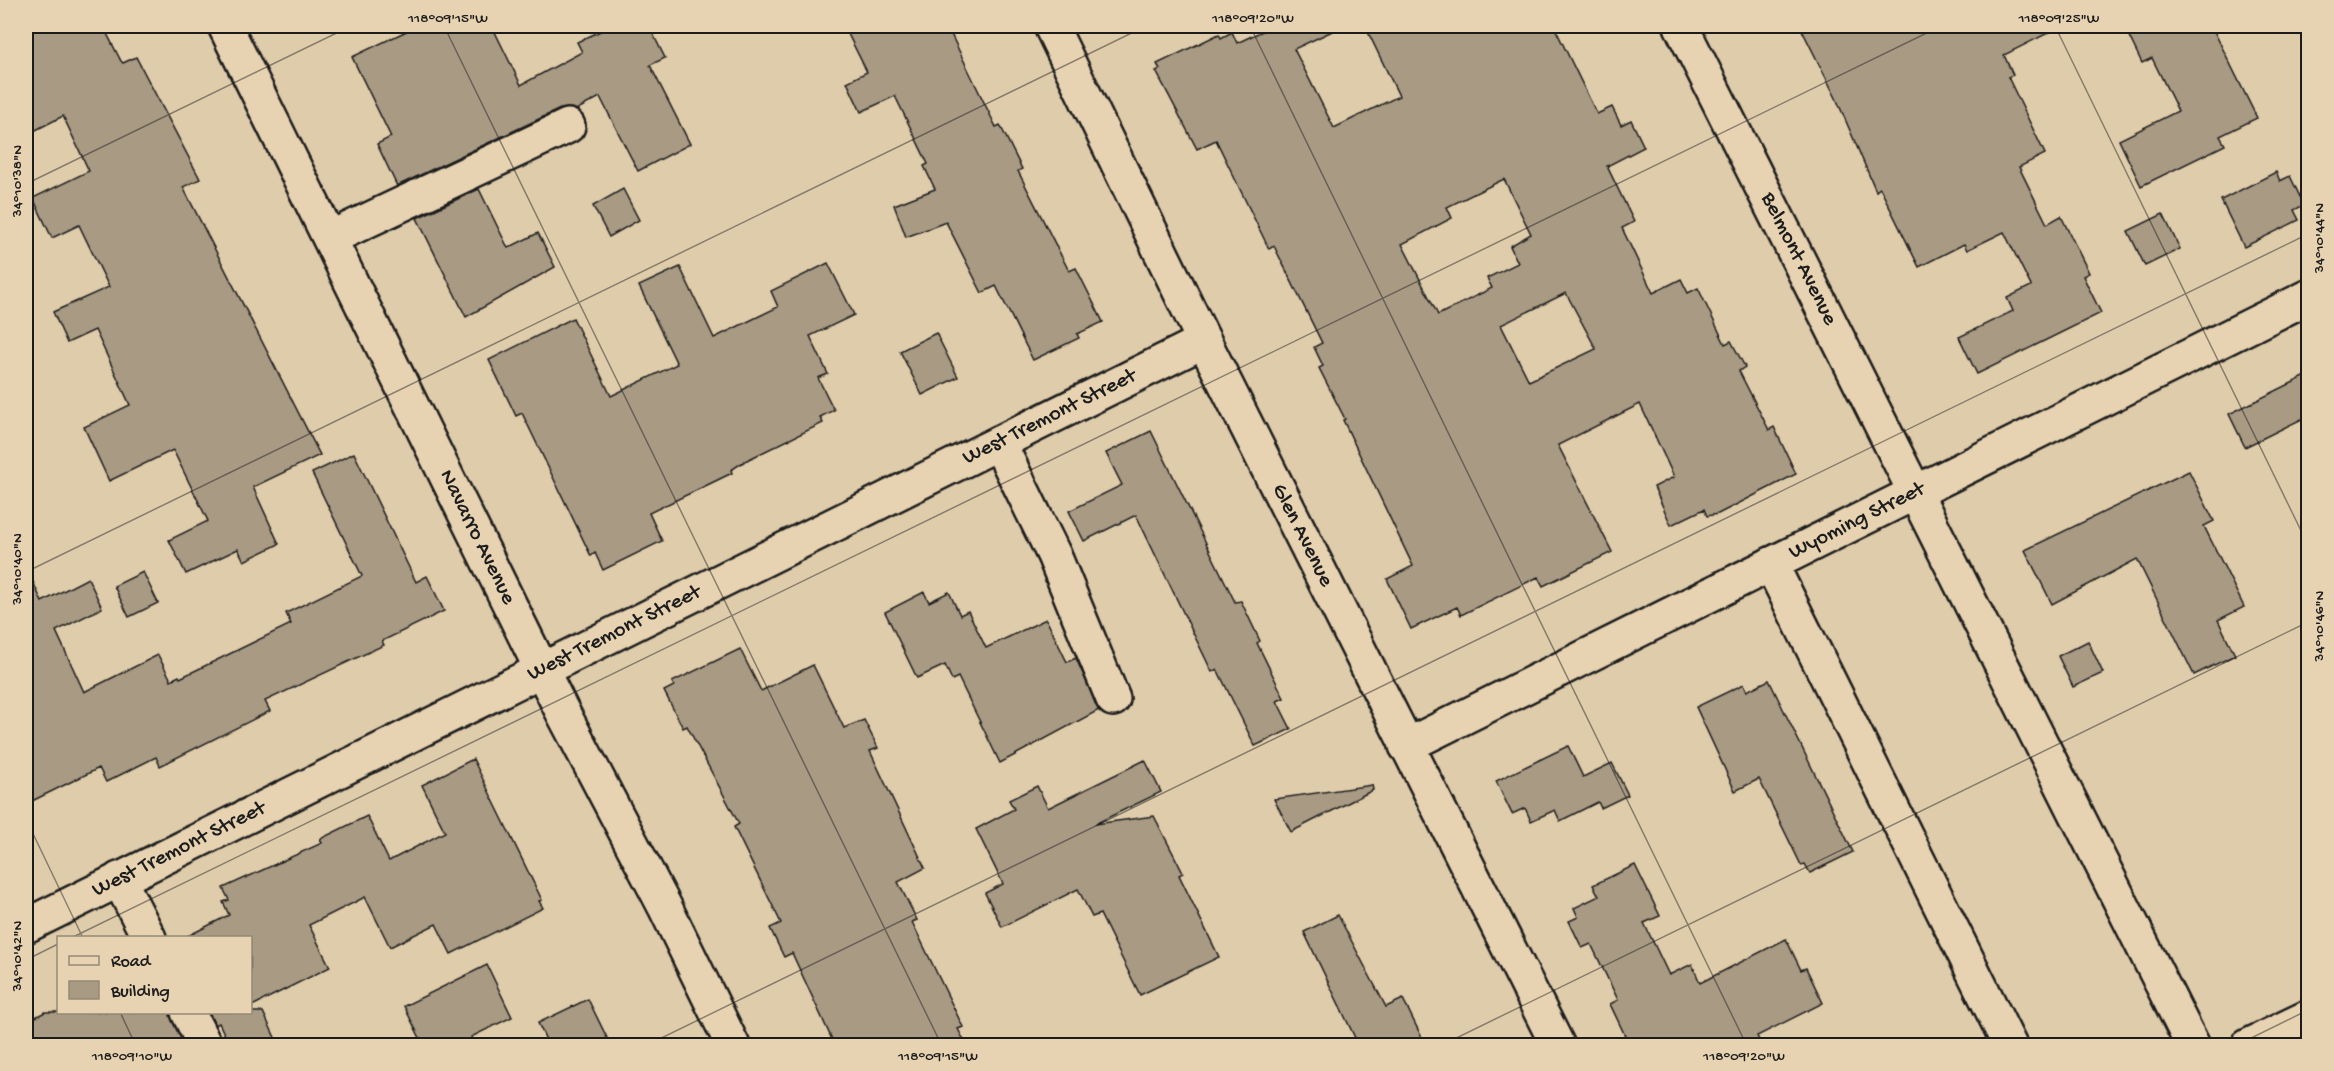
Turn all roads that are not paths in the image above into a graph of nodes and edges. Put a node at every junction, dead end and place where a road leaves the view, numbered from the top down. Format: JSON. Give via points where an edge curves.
{"nodes":[{"id":1,"x":225,"y":26,"type":"edge"},
{"id":2,"x":1051,"y":26,"type":"edge"},
{"id":3,"x":1681,"y":26,"type":"edge"},
{"id":4,"x":568,"y":126,"type":"dead end"},
{"id":5,"x":330,"y":238,"type":"junction"},
{"id":6,"x":2308,"y":297,"type":"edge"},
{"id":7,"x":1204,"y":341,"type":"junction"},
{"id":8,"x":999,"y":443,"type":"junction"},
{"id":9,"x":1913,"y":493,"type":"junction"},
{"id":10,"x":1770,"y":564,"type":"junction"},
{"id":11,"x":542,"y":669,"type":"junction"},
{"id":12,"x":1113,"y":699,"type":"dead end"},
{"id":13,"x":1407,"y":746,"type":"junction"},
{"id":14,"x":119,"y":879,"type":"junction"},
{"id":15,"x":26,"y":926,"type":"edge"},
{"id":16,"x":148,"y":936,"type":"edge"},
{"id":17,"x":189,"y":1014,"type":"edge"},
{"id":18,"x":2308,"y":1017,"type":"edge"},
{"id":19,"x":205,"y":1046,"type":"edge"},
{"id":20,"x":733,"y":1046,"type":"edge"},
{"id":21,"x":1558,"y":1046,"type":"edge"},
{"id":22,"x":2010,"y":1046,"type":"edge"},
{"id":23,"x":2193,"y":1046,"type":"edge"},
{"id":24,"x":2248,"y":1046,"type":"edge"}],
"edges":[{"from":1,"to":5,"type":"street","name":"Navarro Avenue"},
{"from":2,"to":7,"type":"street","name":"Glen Avenue"},
{"from":3,"to":9,"type":"street","name":"Belmont Avenue"},
{"from":4,"to":5,"type":"street"},
{"from":5,"to":11,"type":"street","name":"Navarro Avenue"},
{"from":6,"to":9,"type":"street","name":"Wyoming Street"},
{"from":7,"to":8,"type":"street","name":"West Tremont Street"},
{"from":7,"to":13,"type":"street","name":"Glen Avenue"},
{"from":8,"to":11,"type":"street","name":"West Tremont Street"},
{"from":8,"to":12,"type":"street","via":[[1054,555]]},
{"from":9,"to":10,"type":"street","name":"Wyoming Street"},
{"from":9,"to":23,"type":"street","name":"Belmont Avenue"},
{"from":10,"to":13,"type":"street","name":"Wyoming Street"},
{"from":10,"to":22,"type":"street"},
{"from":11,"to":14,"type":"street","name":"West Tremont Street"},
{"from":11,"to":20,"type":"street","name":"Navarro Avenue"},
{"from":13,"to":21,"type":"street","name":"Glen Avenue"},
{"from":14,"to":15,"type":"street","name":"West Tremont Street"},
{"from":14,"to":16,"type":"street"},
{"from":17,"to":19,"type":"street"},
{"from":18,"to":24,"type":"street"}]}
